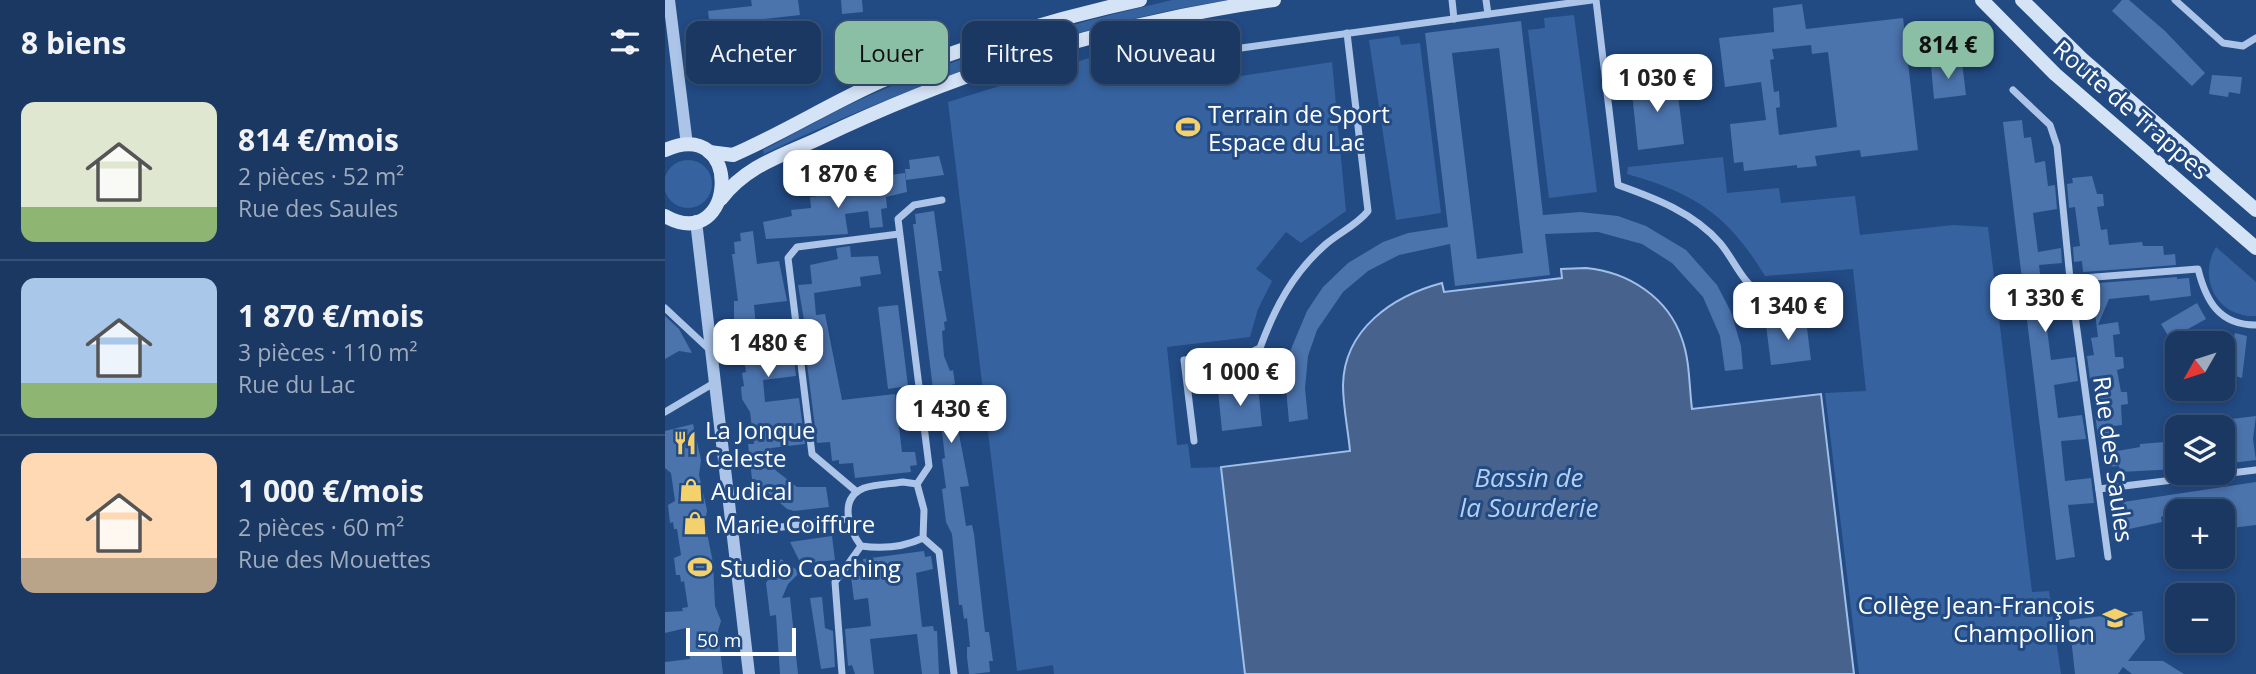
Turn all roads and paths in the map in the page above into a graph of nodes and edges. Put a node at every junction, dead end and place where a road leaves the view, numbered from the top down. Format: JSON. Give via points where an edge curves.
{"nodes":[{"id":1,"x":669,"y":0,"type":"edge"},
{"id":2,"x":1140,"y":0,"type":"edge"},
{"id":3,"x":1274,"y":0,"type":"edge"},
{"id":4,"x":1452,"y":0,"type":"edge"},
{"id":5,"x":1486,"y":0,"type":"edge"},
{"id":6,"x":1594,"y":0,"type":"edge"},
{"id":7,"x":1982,"y":0,"type":"edge"},
{"id":8,"x":2022,"y":0,"type":"edge"},
{"id":9,"x":2175,"y":0,"type":"edge"},
{"id":10,"x":1487,"y":13,"type":"junction"},
{"id":11,"x":1454,"y":19,"type":"junction"},
{"id":12,"x":1346,"y":33,"type":"junction"},
{"id":13,"x":2256,"y":38,"type":"edge"},
{"id":14,"x":1240,"y":48,"type":"edge"},
{"id":15,"x":2013,"y":90,"type":"dead end"},
{"id":16,"x":687,"y":145,"type":"junction"},
{"id":17,"x":665,"y":150,"type":"edge"},
{"id":18,"x":709,"y":152,"type":"junction"},
{"id":19,"x":721,"y":199,"type":"junction"},
{"id":20,"x":942,"y":200,"type":"dead end"},
{"id":21,"x":2256,"y":210,"type":"edge"},
{"id":22,"x":667,"y":218,"type":"edge"},
{"id":23,"x":696,"y":221,"type":"junction"},
{"id":24,"x":899,"y":234,"type":"junction"},
{"id":25,"x":2256,"y":248,"type":"edge"},
{"id":26,"x":2070,"y":279,"type":"junction"},
{"id":27,"x":1831,"y":290,"type":"dead end"},
{"id":28,"x":665,"y":307,"type":"edge"},
{"id":29,"x":2256,"y":325,"type":"edge"},
{"id":30,"x":710,"y":350,"type":"junction"},
{"id":31,"x":715,"y":383,"type":"junction"},
{"id":32,"x":665,"y":412,"type":"edge"},
{"id":33,"x":1194,"y":441,"type":"dead end"},
{"id":34,"x":2256,"y":470,"type":"edge"},
{"id":35,"x":917,"y":484,"type":"junction"},
{"id":36,"x":2099,"y":489,"type":"junction"},
{"id":37,"x":856,"y":492,"type":"junction"},
{"id":38,"x":848,"y":519,"type":"junction"},
{"id":39,"x":732,"y":533,"type":"junction"},
{"id":40,"x":923,"y":538,"type":"junction"},
{"id":41,"x":861,"y":546,"type":"junction"},
{"id":42,"x":2108,"y":557,"type":"dead end"},
{"id":43,"x":749,"y":674,"type":"edge"},
{"id":44,"x":842,"y":674,"type":"edge"},
{"id":45,"x":954,"y":674,"type":"edge"}],
"edges":[{"from":1,"to":16,"type":"street"},
{"from":2,"to":18,"type":"main road","via":[[1079,13],[933,61],[880,82],[733,155]]},
{"from":3,"to":19,"type":"main road","via":[[1089,37],[945,84],[742,174]]},
{"from":4,"to":11,"type":"street"},
{"from":5,"to":10,"type":"street"},
{"from":6,"to":10,"type":"street"},
{"from":6,"to":27,"type":"street","via":[[1618,185],[1656,198],[1700,224],[1731,257],[1751,288],[1760,293],[1825,286]]},
{"from":7,"to":25,"type":"main road","name":"Route de Trappes","via":[[2055,74]]},
{"from":8,"to":21,"type":"main road","name":"Route de Trappes","via":[[2082,59]]},
{"from":9,"to":13,"type":"street","via":[[2223,43],[2243,46]]},
{"from":10,"to":11,"type":"street"},
{"from":11,"to":12,"type":"street"},
{"from":12,"to":14,"type":"street"},
{"from":12,"to":33,"type":"street","via":[[1368,211],[1328,242],[1291,281],[1260,348],[1247,354],[1184,360]]},
{"from":15,"to":26,"type":"street","name":"Rue des Saules","via":[[2050,125],[2057,146]]},
{"from":16,"to":17,"type":"main road"},
{"from":16,"to":18,"type":"main road"},
{"from":18,"to":19,"type":"main road","via":[[723,174]]},
{"from":19,"to":23,"type":"main road","via":[[715,209]]},
{"from":20,"to":24,"type":"street","via":[[914,205],[898,219]]},
{"from":22,"to":23,"type":"main road"},
{"from":23,"to":30,"type":"street"},
{"from":24,"to":35,"type":"street","via":[[929,466]]},
{"from":24,"to":37,"type":"street","via":[[797,247],[788,258],[812,454]]},
{"from":26,"to":29,"type":"street","via":[[2198,269],[2211,306],[2235,322]]},
{"from":26,"to":36,"type":"street","name":"Rue des Saules"},
{"from":28,"to":30,"type":"street"},
{"from":30,"to":31,"type":"street"},
{"from":31,"to":32,"type":"street"},
{"from":31,"to":39,"type":"street"},
{"from":34,"to":36,"type":"street"},
{"from":35,"to":37,"type":"street","via":[[903,482]]},
{"from":35,"to":40,"type":"street","via":[[924,510]]},
{"from":36,"to":42,"type":"street","name":"Rue des Saules"},
{"from":37,"to":38,"type":"street"},
{"from":38,"to":39,"type":"street"},
{"from":38,"to":41,"type":"street"},
{"from":39,"to":43,"type":"street"},
{"from":40,"to":41,"type":"street","via":[[911,544]]},
{"from":40,"to":45,"type":"street","via":[[939,552]]},
{"from":41,"to":44,"type":"street","via":[[835,582]]}]}
